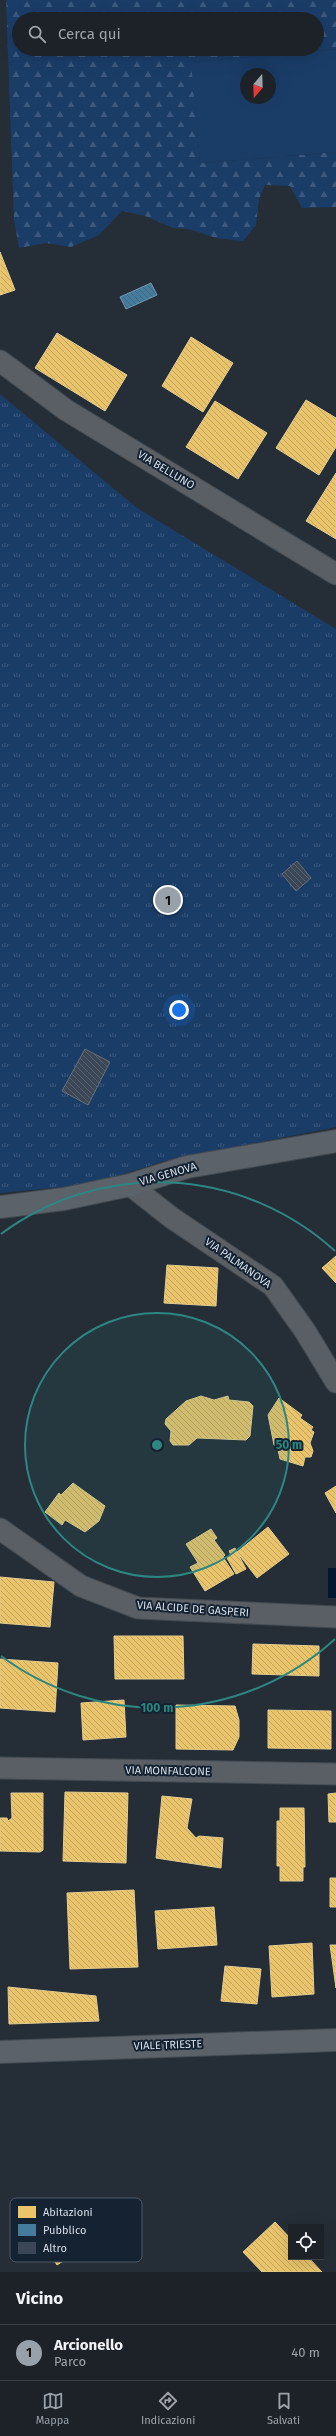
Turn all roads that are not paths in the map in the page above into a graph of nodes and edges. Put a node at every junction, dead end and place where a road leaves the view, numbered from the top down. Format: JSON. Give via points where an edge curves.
{"nodes":[{"id":1,"x":0,"y":361,"type":"edge"},
{"id":2,"x":336,"y":574,"type":"edge"},
{"id":3,"x":336,"y":1141,"type":"edge"},
{"id":4,"x":130,"y":1185,"type":"junction"},
{"id":5,"x":0,"y":1207,"type":"edge"},
{"id":6,"x":336,"y":1382,"type":"edge"},
{"id":7,"x":0,"y":1529,"type":"edge"},
{"id":8,"x":336,"y":1617,"type":"edge"},
{"id":9,"x":0,"y":1768,"type":"edge"},
{"id":10,"x":336,"y":1774,"type":"edge"},
{"id":11,"x":336,"y":2040,"type":"edge"},
{"id":12,"x":0,"y":2052,"type":"edge"}],
"edges":[{"from":1,"to":2,"type":"street","name":"VIA BELLUNO","via":[[66,410]]},
{"from":3,"to":4,"type":"main road","name":"VIA GENOVA","via":[[187,1167]]},
{"from":4,"to":5,"type":"main road","name":"VIA GENOVA","via":[[64,1199]]},
{"from":4,"to":6,"type":"street","name":"VIA PALMANOVA","via":[[172,1218],[273,1286]]},
{"from":7,"to":8,"type":"street","name":"VIA ALCIDE DE GASPERI","via":[[81,1586],[138,1608]]},
{"from":9,"to":10,"type":"street","name":"VIA MONFALCONE"},
{"from":11,"to":12,"type":"main road","name":"VIALE TRIESTE"}]}
